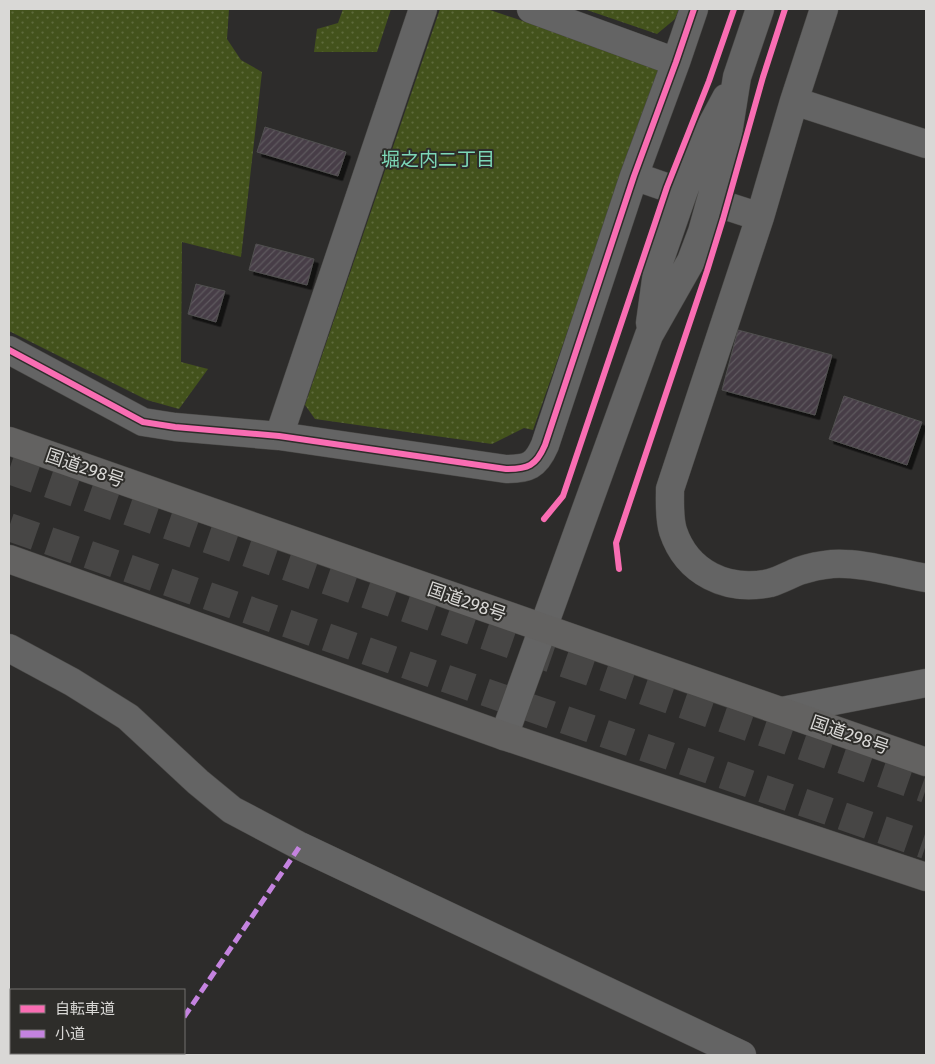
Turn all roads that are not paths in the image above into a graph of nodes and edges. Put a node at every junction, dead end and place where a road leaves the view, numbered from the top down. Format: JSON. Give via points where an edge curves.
{"nodes":[{"id":1,"x":423,"y":9,"type":"edge"},
{"id":2,"x":531,"y":9,"type":"edge"},
{"id":3,"x":694,"y":9,"type":"edge"},
{"id":4,"x":760,"y":9,"type":"edge"},
{"id":5,"x":824,"y":9,"type":"edge"},
{"id":6,"x":676,"y":62,"type":"junction"},
{"id":7,"x":737,"y":76,"type":"junction"},
{"id":8,"x":794,"y":101,"type":"junction"},
{"id":9,"x":926,"y":144,"type":"edge"},
{"id":10,"x":634,"y":176,"type":"junction"},
{"id":11,"x":683,"y":193,"type":"junction"},
{"id":12,"x":711,"y":201,"type":"junction"},
{"id":13,"x":760,"y":217,"type":"junction"},
{"id":14,"x":649,"y":335,"type":"junction"},
{"id":15,"x":9,"y":350,"type":"edge"},
{"id":16,"x":279,"y":436,"type":"junction"},
{"id":17,"x":9,"y":441,"type":"edge"},
{"id":18,"x":9,"y":559,"type":"edge"},
{"id":19,"x":926,"y":578,"type":"edge"},
{"id":20,"x":543,"y":628,"type":"junction"},
{"id":21,"x":9,"y":648,"type":"edge"},
{"id":22,"x":926,"y":683,"type":"edge"},
{"id":23,"x":782,"y":711,"type":"junction"},
{"id":24,"x":504,"y":736,"type":"junction"},
{"id":25,"x":926,"y":762,"type":"edge"},
{"id":26,"x":926,"y":878,"type":"edge"},
{"id":27,"x":742,"y":1055,"type":"edge"}],
"edges":[{"from":1,"to":16,"type":"street"},
{"from":2,"to":6,"type":"street"},
{"from":3,"to":6,"type":"street"},
{"from":4,"to":7,"type":"street"},
{"from":5,"to":8,"type":"street"},
{"from":6,"to":10,"type":"street"},
{"from":7,"to":11,"type":"street","via":[[704,139]]},
{"from":7,"to":12,"type":"street","via":[[726,146]]},
{"from":8,"to":9,"type":"street"},
{"from":8,"to":13,"type":"street"},
{"from":10,"to":11,"type":"street"},
{"from":10,"to":16,"type":"street","via":[[545,445],[531,465],[506,469]]},
{"from":11,"to":14,"type":"street","via":[[658,265]]},
{"from":12,"to":13,"type":"street"},
{"from":12,"to":14,"type":"street","via":[[691,261]]},
{"from":13,"to":19,"type":"street","via":[[670,489],[672,529],[679,546],[703,573],[738,585],[772,582],[801,570],[831,564],[849,564]]},
{"from":14,"to":20,"type":"street"},
{"from":15,"to":16,"type":"street","via":[[143,422]]},
{"from":17,"to":20,"type":"highway","name":"国道298号"},
{"from":18,"to":24,"type":"highway"},
{"from":20,"to":23,"type":"highway","name":"国道298号"},
{"from":20,"to":24,"type":"street"},
{"from":21,"to":27,"type":"street","via":[[128,717],[232,810],[300,846]]},
{"from":22,"to":23,"type":"street"},
{"from":23,"to":25,"type":"highway","name":"国道298号"},
{"from":24,"to":26,"type":"highway"}]}
